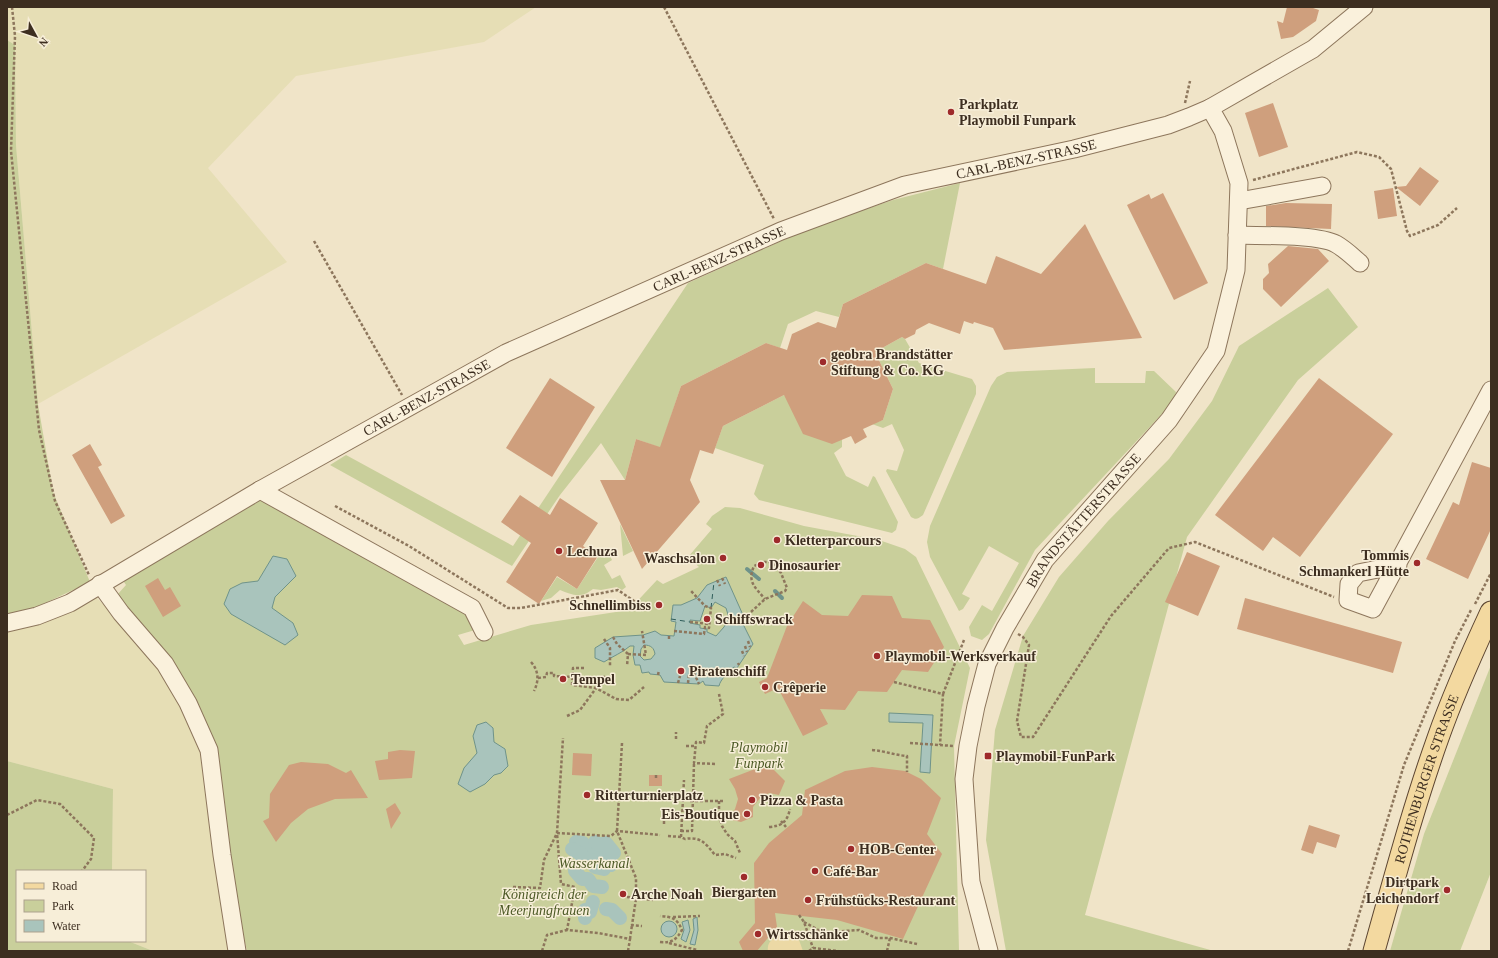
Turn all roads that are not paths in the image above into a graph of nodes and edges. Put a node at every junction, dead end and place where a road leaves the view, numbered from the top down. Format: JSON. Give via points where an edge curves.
{"nodes":[{"id":1,"x":1364,"y":7,"type":"edge"},
{"id":2,"x":1210,"y":108,"type":"junction"},
{"id":3,"x":1322,"y":186,"type":"dead end"},
{"id":4,"x":1239,"y":201,"type":"junction"},
{"id":5,"x":1237,"y":235,"type":"junction"},
{"id":6,"x":1360,"y":263,"type":"dead end"},
{"id":7,"x":1491,"y":390,"type":"edge"},
{"id":8,"x":260,"y":490,"type":"junction"},
{"id":9,"x":1398,"y":565,"type":"junction"},
{"id":10,"x":100,"y":584,"type":"junction"},
{"id":11,"x":1491,"y":612,"type":"edge"},
{"id":12,"x":7,"y":623,"type":"edge"},
{"id":13,"x":484,"y":632,"type":"dead end"},
{"id":14,"x":237,"y":951,"type":"edge"},
{"id":15,"x":989,"y":951,"type":"edge"},
{"id":16,"x":1374,"y":951,"type":"edge"}],
"edges":[{"from":1,"to":2,"type":"street","name":"CARL-BENZ-STRASSE","via":[[1313,49]]},
{"from":2,"to":4,"type":"street","name":"BRANDSTÄTTERSTRASSE","via":[[1223,131],[1239,184]]},
{"from":2,"to":8,"type":"street","name":"CARL-BENZ-STRASSE","via":[[1168,125],[1074,149],[905,185],[781,231],[506,353]]},
{"from":3,"to":4,"type":"street"},
{"from":4,"to":5,"type":"street","name":"BRANDSTÄTTERSTRASSE"},
{"from":5,"to":6,"type":"street","via":[[1322,238],[1335,243]]},
{"from":5,"to":15,"type":"street","name":"BRANDSTÄTTERSTRASSE","via":[[1236,270],[1216,350],[1169,420],[1045,560],[987,664],[976,706],[964,779],[971,882]]},
{"from":7,"to":9,"type":"street"},
{"from":8,"to":10,"type":"street","name":"CARL-BENZ-STRASSE"},
{"from":8,"to":13,"type":"street","via":[[472,608]]},
{"from":9,"to":9,"type":"street","via":[[1374,609],[1348,600],[1349,584],[1358,572]]},
{"from":10,"to":12,"type":"street","name":"CARL-BENZ-STRASSE","via":[[70,603],[37,616]]},
{"from":10,"to":14,"type":"street","via":[[165,664],[188,703],[209,750]]},
{"from":11,"to":16,"type":"main road","name":"ROTHENBURGER STRASSE","via":[[1438,738],[1409,827]]}]}
